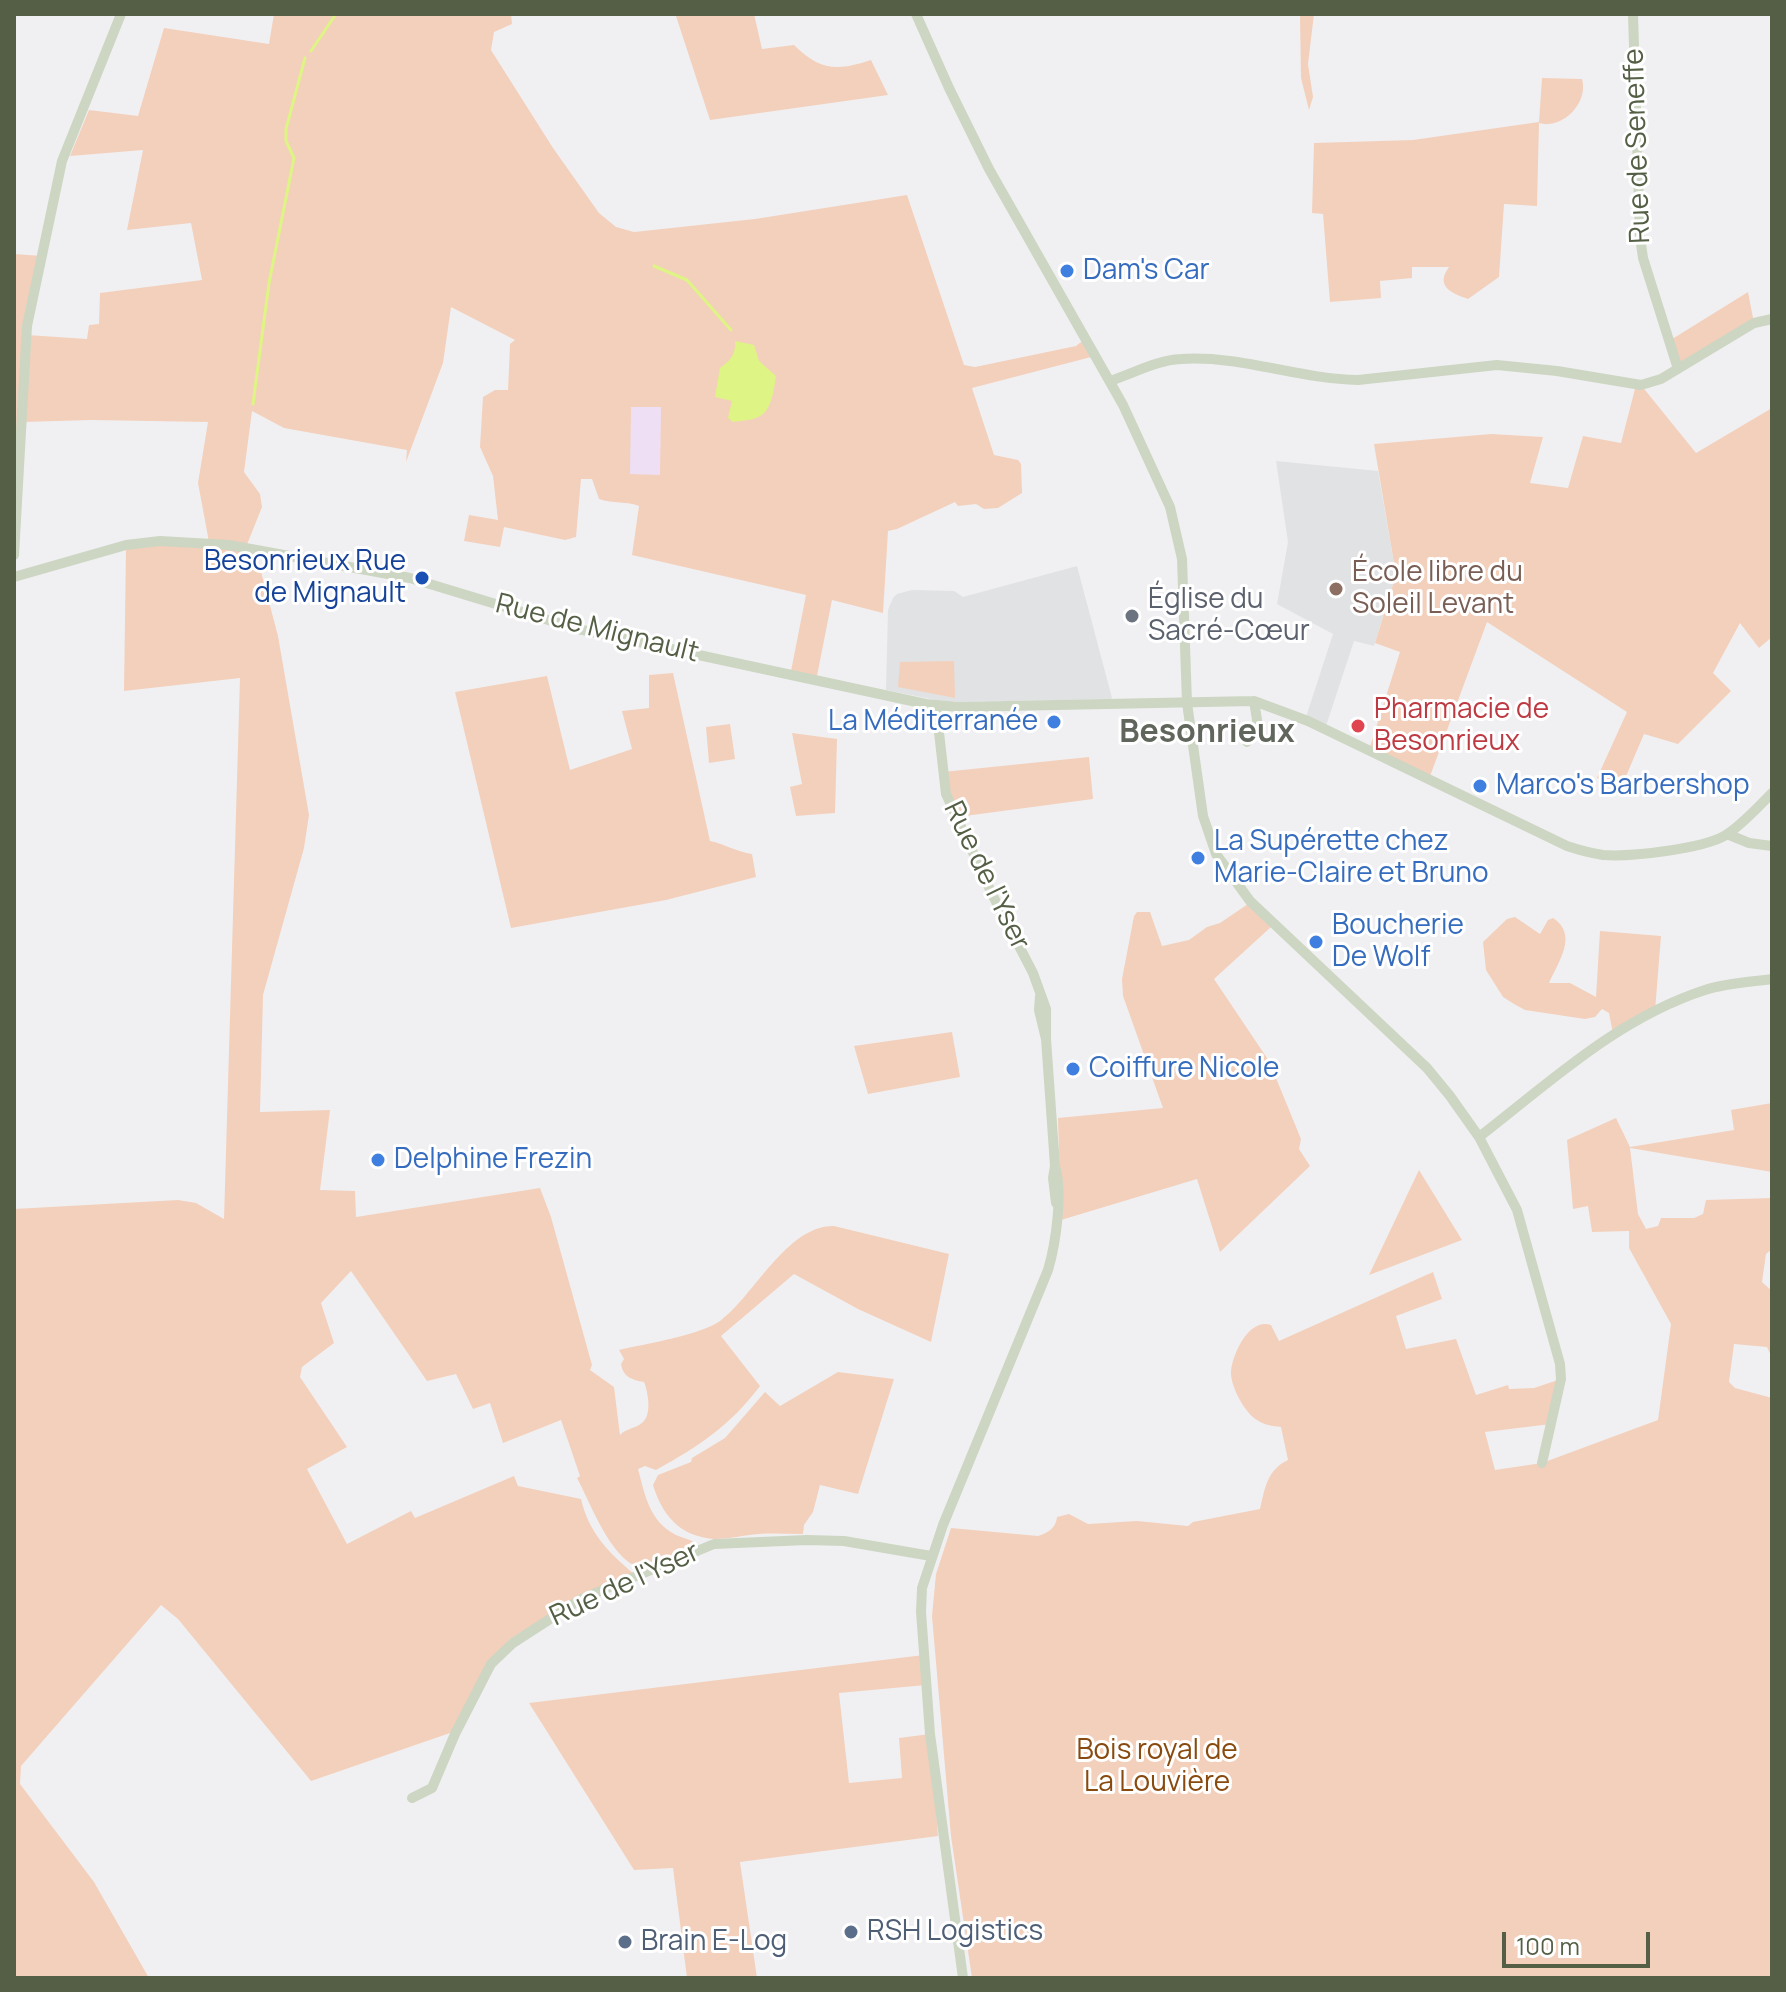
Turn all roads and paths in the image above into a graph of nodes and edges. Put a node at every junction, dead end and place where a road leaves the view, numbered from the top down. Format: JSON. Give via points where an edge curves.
{"nodes":[{"id":1,"x":121,"y":14,"type":"edge"},
{"id":2,"x":916,"y":14,"type":"edge"},
{"id":3,"x":1633,"y":14,"type":"edge"},
{"id":4,"x":1772,"y":319,"type":"edge"},
{"id":5,"x":1678,"y":369,"type":"junction"},
{"id":6,"x":1110,"y":381,"type":"junction"},
{"id":7,"x":14,"y":555,"type":"edge"},
{"id":8,"x":14,"y":577,"type":"edge"},
{"id":9,"x":1254,"y":701,"type":"junction"},
{"id":10,"x":1187,"y":703,"type":"junction"},
{"id":11,"x":936,"y":706,"type":"junction"},
{"id":12,"x":1247,"y":742,"type":"dead end"},
{"id":13,"x":1772,"y":793,"type":"edge"},
{"id":14,"x":1727,"y":834,"type":"junction"},
{"id":15,"x":1772,"y":846,"type":"edge"},
{"id":16,"x":1772,"y":979,"type":"edge"},
{"id":17,"x":1479,"y":1137,"type":"junction"},
{"id":18,"x":1542,"y":1463,"type":"dead end"},
{"id":19,"x":931,"y":1556,"type":"junction"},
{"id":20,"x":412,"y":1798,"type":"dead end"},
{"id":21,"x":963,"y":1978,"type":"edge"}],
"edges":[{"from":1,"to":7,"type":"street","via":[[62,161],[27,326]]},
{"from":2,"to":6,"type":"street","via":[[989,169]]},
{"from":3,"to":5,"type":"street","name":"Rue de Seneffe","via":[[1640,237]]},
{"from":4,"to":5,"type":"street","via":[[1754,323]]},
{"from":5,"to":6,"type":"street","via":[[1641,385],[1497,365],[1346,380],[1262,365],[1179,359]]},
{"from":6,"to":10,"type":"street","via":[[1158,478],[1176,528],[1184,588]]},
{"from":8,"to":11,"type":"street","name":"Rue de Mignault","via":[[126,545],[229,545],[410,578],[578,629]]},
{"from":9,"to":10,"type":"street","name":"Rue de Mignault"},
{"from":9,"to":12,"type":"street","via":[[1258,726]]},
{"from":9,"to":14,"type":"street","name":"Rue de Mignault","via":[[1308,721],[1584,852],[1624,855],[1709,842]]},
{"from":10,"to":11,"type":"street","name":"Rue de Mignault"},
{"from":10,"to":17,"type":"street","via":[[1203,816],[1231,879],[1427,1068]]},
{"from":11,"to":19,"type":"street","name":"Rue de l'Yser","via":[[946,794],[1040,996],[1058,1177],[1048,1270]]},
{"from":13,"to":14,"type":"street"},
{"from":14,"to":15,"type":"street"},
{"from":16,"to":17,"type":"street","via":[[1704,991],[1633,1022]]},
{"from":17,"to":18,"type":"street","via":[[1517,1210],[1559,1358],[1561,1379]]},
{"from":19,"to":20,"type":"street","name":"Rue de l'Yser","via":[[844,1541],[714,1544],[581,1599],[513,1643],[491,1664],[432,1788]]},
{"from":19,"to":21,"type":"street","name":"Rue de l'Yser","via":[[921,1612],[930,1734]]}]}
